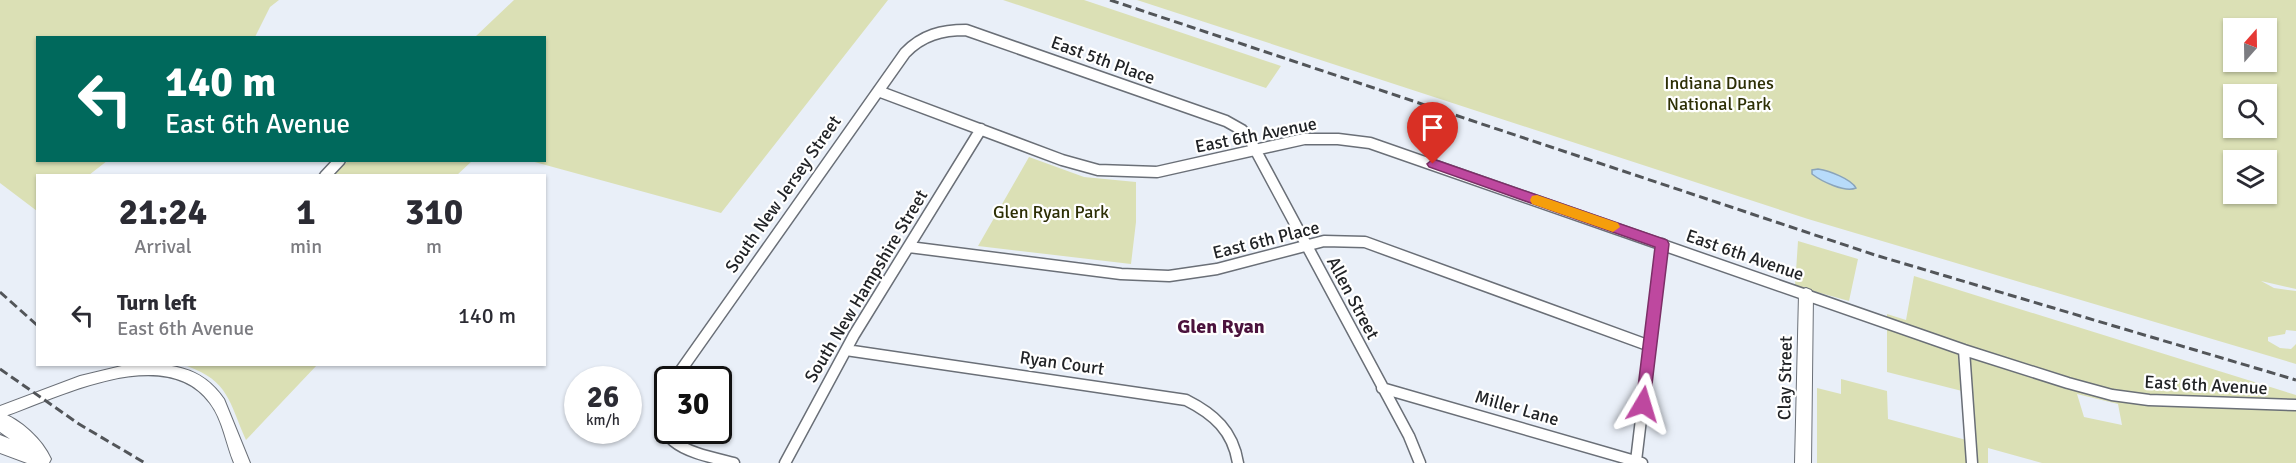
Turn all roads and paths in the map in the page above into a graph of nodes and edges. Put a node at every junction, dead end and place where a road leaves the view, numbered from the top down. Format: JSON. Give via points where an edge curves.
{"nodes":[{"id":1,"x":928,"y":35,"type":"joint"},
{"id":2,"x":878,"y":91,"type":"junction"},
{"id":3,"x":981,"y":129,"type":"junction"},
{"id":4,"x":1255,"y":150,"type":"junction"},
{"id":5,"x":338,"y":162,"type":"edge"},
{"id":6,"x":326,"y":174,"type":"edge"},
{"id":7,"x":1662,"y":244,"type":"junction"},
{"id":8,"x":1307,"y":246,"type":"junction"},
{"id":9,"x":909,"y":247,"type":"junction"},
{"id":10,"x":1806,"y":294,"type":"junction"},
{"id":11,"x":1650,"y":346,"type":"junction"},
{"id":12,"x":846,"y":350,"type":"junction"},
{"id":13,"x":1964,"y":350,"type":"junction"},
{"id":14,"x":684,"y":366,"type":"edge"},
{"id":15,"x":162,"y":367,"type":"edge"},
{"id":16,"x":1382,"y":388,"type":"junction"},
{"id":17,"x":2296,"y":405,"type":"edge"},
{"id":18,"x":0,"y":412,"type":"edge"},
{"id":19,"x":0,"y":421,"type":"edge"},
{"id":20,"x":0,"y":444,"type":"edge"},
{"id":21,"x":676,"y":444,"type":"edge"},
{"id":22,"x":44,"y":461,"type":"edge"},
{"id":23,"x":1639,"y":462,"type":"edge"},
{"id":24,"x":242,"y":463,"type":"edge"},
{"id":25,"x":734,"y":463,"type":"edge"},
{"id":26,"x":785,"y":463,"type":"edge"},
{"id":27,"x":1238,"y":463,"type":"edge"},
{"id":28,"x":1420,"y":463,"type":"edge"},
{"id":29,"x":1803,"y":463,"type":"edge"},
{"id":30,"x":1972,"y":463,"type":"edge"}],
"edges":[{"from":1,"to":2,"type":"street","name":"South New Jersey Street","via":[[910,46]]},
{"from":1,"to":4,"type":"street","name":"East 5th Place","via":[[956,30],[984,35],[1226,121],[1242,130]]},
{"from":2,"to":3,"type":"street","name":"East 6th Avenue"},
{"from":2,"to":14,"type":"street","name":"South New Jersey Street"},
{"from":3,"to":4,"type":"street","name":"East 6th Avenue","via":[[1080,166],[1116,172],[1157,172]]},
{"from":3,"to":9,"type":"street","name":"South New Hampshire Street"},
{"from":4,"to":7,"type":"street","name":"East 6th Avenue","via":[[1321,138],[1370,143]]},
{"from":4,"to":8,"type":"street","name":"Allen Street"},
{"from":5,"to":6,"type":"street"},
{"from":7,"to":10,"type":"street","name":"East 6th Avenue"},
{"from":7,"to":11,"type":"street"},
{"from":8,"to":9,"type":"street","name":"East 6th Place","via":[[1217,269],[1158,276]]},
{"from":8,"to":11,"type":"street","name":"East 6th Place","via":[[1337,240],[1380,246]]},
{"from":8,"to":16,"type":"street","name":"Allen Street"},
{"from":9,"to":12,"type":"street","name":"South New Hampshire Street"},
{"from":10,"to":13,"type":"street","name":"East 6th Avenue"},
{"from":10,"to":29,"type":"street","name":"Clay Street"},
{"from":11,"to":23,"type":"street"},
{"from":12,"to":26,"type":"street","name":"South New Hampshire Street"},
{"from":12,"to":27,"type":"street","name":"Ryan Court","via":[[1186,400],[1217,419],[1233,441]]},
{"from":13,"to":17,"type":"street","name":"East 6th Avenue","via":[[2112,395],[2175,402]]},
{"from":13,"to":30,"type":"street"},
{"from":15,"to":18,"type":"street","via":[[102,376]]},
{"from":15,"to":24,"type":"street","via":[[189,377],[212,393]]},
{"from":16,"to":23,"type":"street","name":"Miller Lane"},
{"from":16,"to":28,"type":"street","name":"Allen Street"},
{"from":19,"to":22,"type":"main road","via":[[21,435]]},
{"from":20,"to":22,"type":"main road"},
{"from":21,"to":25,"type":"street"}]}
